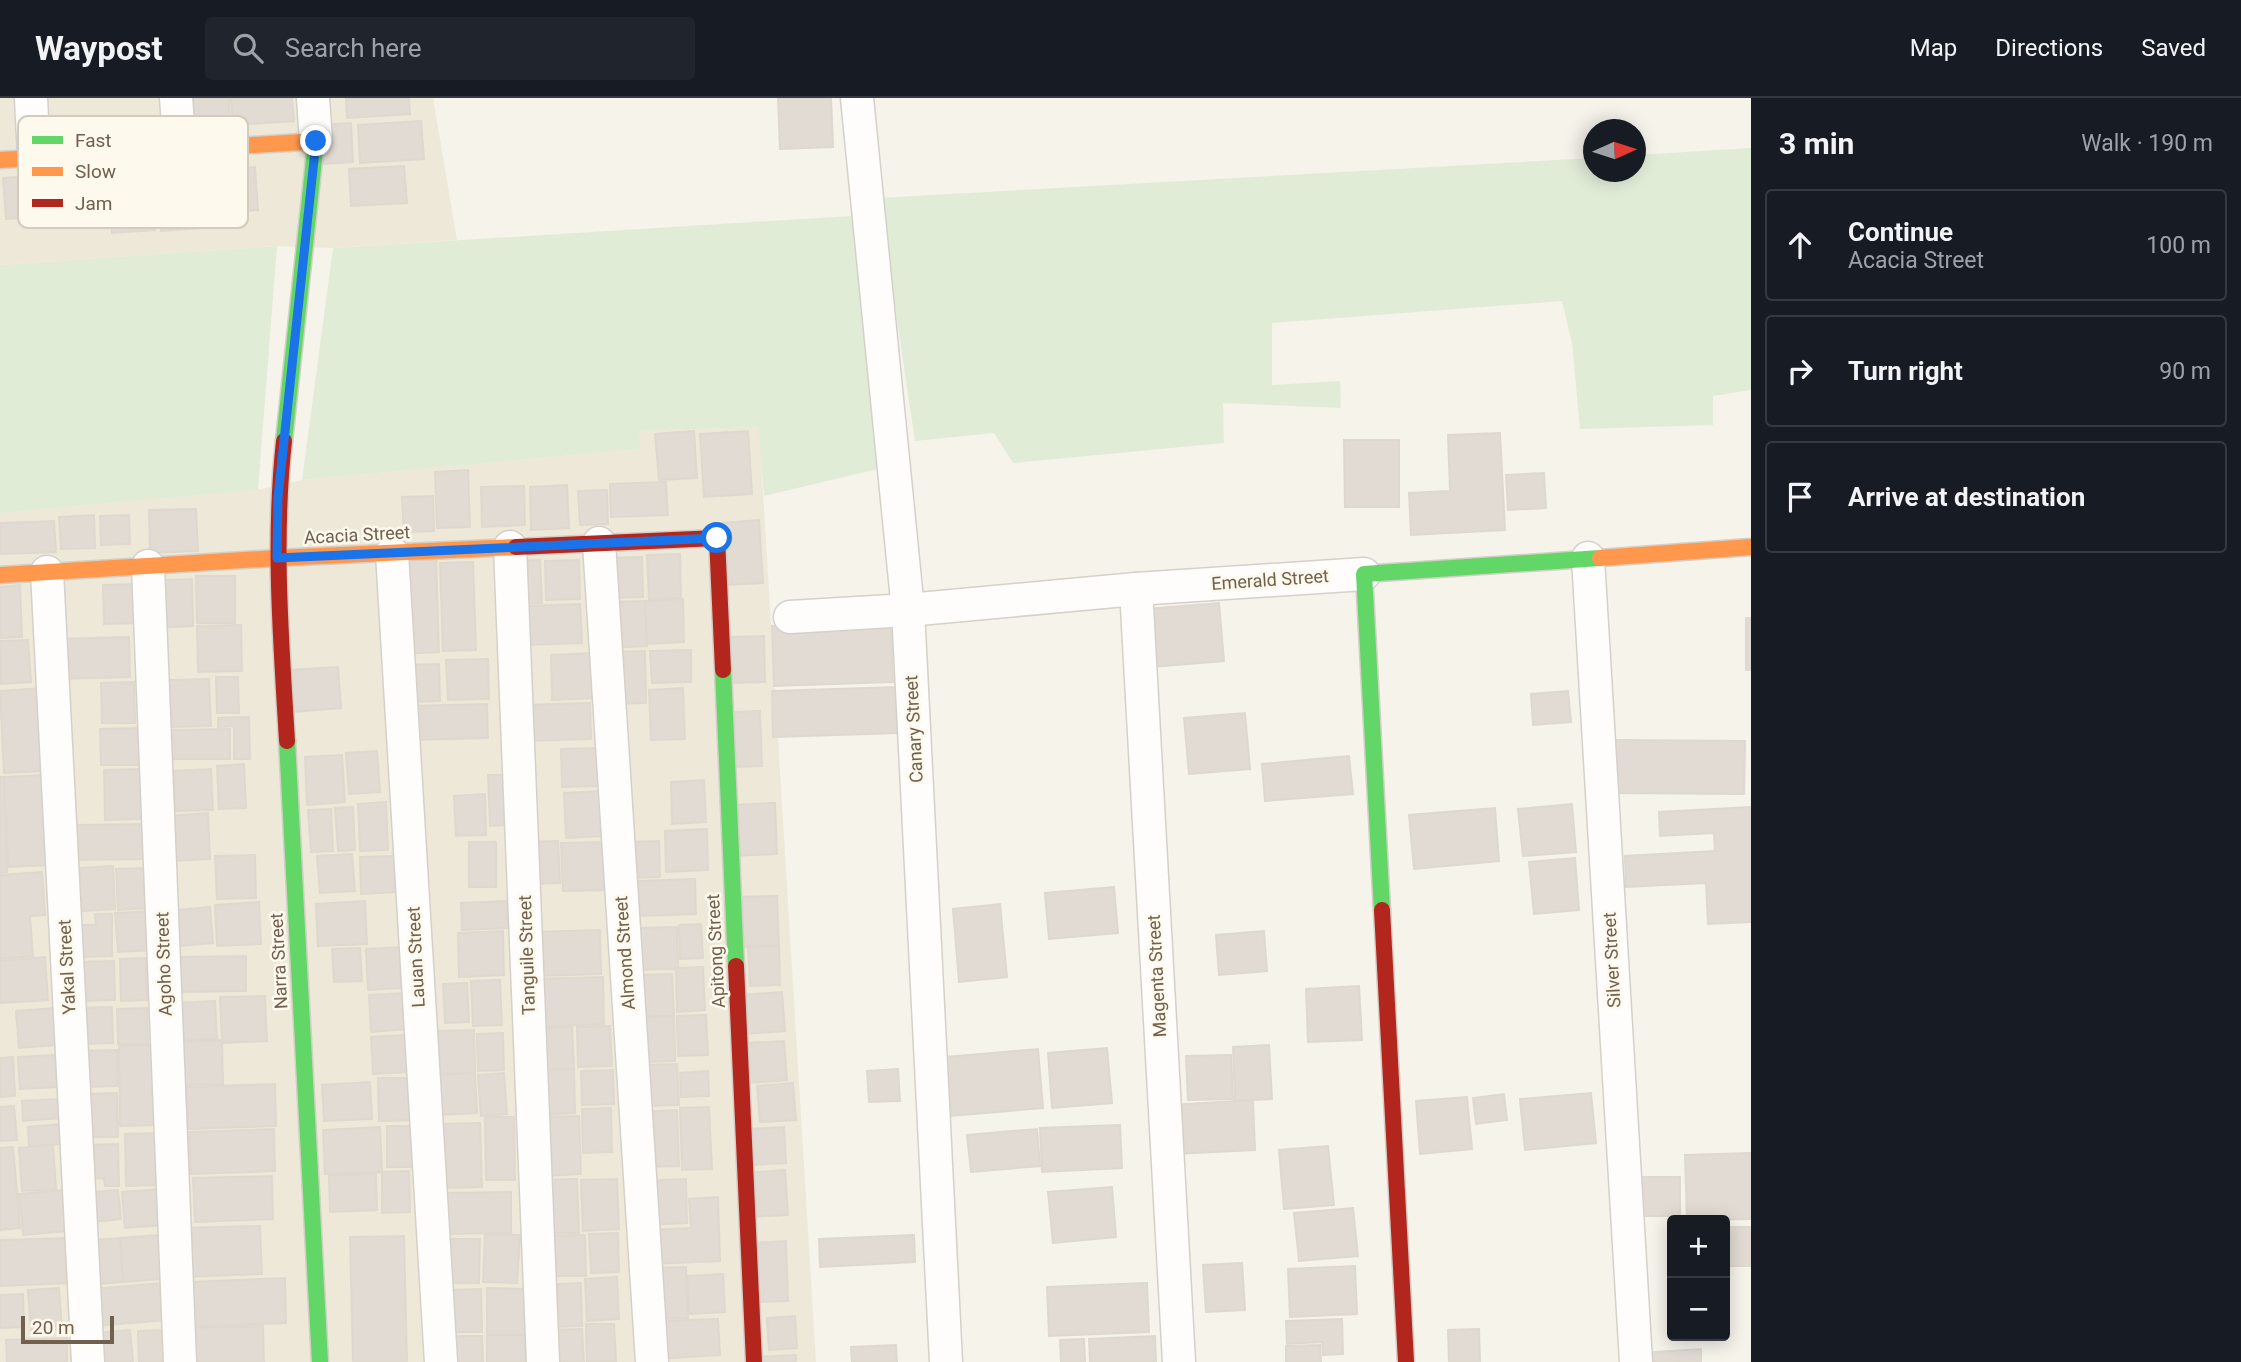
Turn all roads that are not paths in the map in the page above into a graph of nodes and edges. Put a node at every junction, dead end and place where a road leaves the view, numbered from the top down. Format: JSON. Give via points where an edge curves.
{"nodes":[{"id":1,"x":31,"y":98,"type":"edge"},
{"id":2,"x":176,"y":98,"type":"edge"},
{"id":3,"x":313,"y":98,"type":"edge"},
{"id":4,"x":856,"y":98,"type":"edge"},
{"id":5,"x":32,"y":116,"type":"edge"},
{"id":6,"x":177,"y":116,"type":"edge"},
{"id":7,"x":316,"y":141,"type":"junction"},
{"id":8,"x":248,"y":145,"type":"edge"},
{"id":9,"x":18,"y":159,"type":"edge"},
{"id":10,"x":0,"y":160,"type":"edge"},
{"id":11,"x":717,"y":538,"type":"joint"},
{"id":12,"x":599,"y":543,"type":"junction"},
{"id":13,"x":510,"y":547,"type":"junction"},
{"id":14,"x":1751,"y":547,"type":"edge"},
{"id":15,"x":392,"y":553,"type":"junction"},
{"id":16,"x":277,"y":558,"type":"junction"},
{"id":17,"x":1588,"y":558,"type":"junction"},
{"id":18,"x":148,"y":566,"type":"junction"},
{"id":19,"x":47,"y":572,"type":"junction"},
{"id":20,"x":1364,"y":574,"type":"junction"},
{"id":21,"x":0,"y":575,"type":"edge"},
{"id":22,"x":1136,"y":589,"type":"junction"},
{"id":23,"x":908,"y":610,"type":"junction"},
{"id":24,"x":790,"y":617,"type":"dead end"},
{"id":25,"x":88,"y":1362,"type":"edge"},
{"id":26,"x":180,"y":1362,"type":"edge"},
{"id":27,"x":320,"y":1362,"type":"edge"},
{"id":28,"x":441,"y":1362,"type":"edge"},
{"id":29,"x":543,"y":1362,"type":"edge"},
{"id":30,"x":652,"y":1362,"type":"edge"},
{"id":31,"x":754,"y":1362,"type":"edge"},
{"id":32,"x":946,"y":1362,"type":"edge"},
{"id":33,"x":1179,"y":1362,"type":"edge"},
{"id":34,"x":1406,"y":1362,"type":"edge"},
{"id":35,"x":1636,"y":1362,"type":"edge"}],
"edges":[{"from":1,"to":5,"type":"street"},
{"from":2,"to":6,"type":"street"},
{"from":3,"to":7,"type":"street"},
{"from":4,"to":23,"type":"street","name":"Canary Street"},
{"from":7,"to":8,"type":"street"},
{"from":7,"to":16,"type":"street","name":"Narra Street","via":[[278,497]]},
{"from":9,"to":10,"type":"street"},
{"from":11,"to":12,"type":"street","name":"Acacia Street"},
{"from":11,"to":31,"type":"street","name":"Apitong Street"},
{"from":12,"to":13,"type":"street","name":"Acacia Street"},
{"from":12,"to":30,"type":"street","name":"Almond Street"},
{"from":13,"to":15,"type":"street","name":"Acacia Street"},
{"from":13,"to":29,"type":"street","name":"Tanguile Street"},
{"from":14,"to":17,"type":"street","name":"Emerald Street"},
{"from":15,"to":16,"type":"street","name":"Acacia Street"},
{"from":15,"to":28,"type":"street","name":"Lauan Street"},
{"from":16,"to":18,"type":"street","name":"Acacia Street"},
{"from":16,"to":27,"type":"street","name":"Narra Street"},
{"from":17,"to":20,"type":"street","name":"Emerald Street"},
{"from":17,"to":35,"type":"street","name":"Silver Street"},
{"from":18,"to":19,"type":"street","name":"Acacia Street"},
{"from":18,"to":26,"type":"street","name":"Agoho Street"},
{"from":19,"to":21,"type":"street","name":"Acacia Street"},
{"from":19,"to":25,"type":"street","name":"Yakal Street"},
{"from":20,"to":22,"type":"street","name":"Emerald Street"},
{"from":20,"to":34,"type":"street"},
{"from":22,"to":23,"type":"street","name":"Emerald Street"},
{"from":22,"to":33,"type":"street","name":"Magenta Street"},
{"from":23,"to":24,"type":"street","name":"Emerald Street"},
{"from":23,"to":32,"type":"street","name":"Canary Street"}]}
